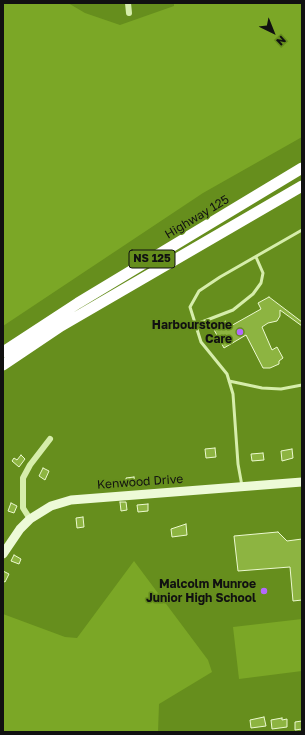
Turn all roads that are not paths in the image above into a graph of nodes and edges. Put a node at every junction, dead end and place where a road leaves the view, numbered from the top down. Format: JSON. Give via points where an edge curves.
{"nodes":[{"id":1,"x":128,"y":3,"type":"edge"},
{"id":2,"x":129,"y":13,"type":"dead end"},
{"id":3,"x":302,"y":168,"type":"edge"},
{"id":4,"x":302,"y":186,"type":"edge"},
{"id":5,"x":302,"y":230,"type":"edge"},
{"id":6,"x":256,"y":257,"type":"junction"},
{"id":7,"x":194,"y":325,"type":"junction"},
{"id":8,"x":40,"y":340,"type":"junction"},
{"id":9,"x":3,"y":352,"type":"edge"},
{"id":10,"x":3,"y":365,"type":"edge"},
{"id":11,"x":3,"y":370,"type":"edge"},
{"id":12,"x":229,"y":382,"type":"junction"},
{"id":13,"x":302,"y":385,"type":"edge"},
{"id":14,"x":50,"y":439,"type":"dead end"},
{"id":15,"x":302,"y":482,"type":"edge"},
{"id":16,"x":242,"y":487,"type":"junction"},
{"id":17,"x":30,"y":519,"type":"junction"},
{"id":18,"x":3,"y":554,"type":"edge"}],
"edges":[{"from":1,"to":2,"type":"street"},
{"from":3,"to":9,"type":"highway","name":"Highway 125","number":"NS 125","via":[[78,303]]},
{"from":4,"to":8,"type":"highway","number":"NS 125"},
{"from":5,"to":6,"type":"lane"},
{"from":6,"to":7,"type":"lane","via":[[199,291],[190,307]]},
{"from":6,"to":7,"type":"lane","via":[[263,274],[261,283],[253,294],[233,310]]},
{"from":7,"to":12,"type":"lane","via":[[201,342],[227,374]]},
{"from":8,"to":10,"type":"highway","number":"NS 125"},
{"from":8,"to":11,"type":"highway"},
{"from":12,"to":13,"type":"lane","via":[[281,389]]},
{"from":12,"to":16,"type":"lane","via":[[233,394]]},
{"from":14,"to":17,"type":"street","via":[[23,478],[23,508]]},
{"from":15,"to":16,"type":"street","name":"Kenwood Drive"},
{"from":16,"to":17,"type":"street","name":"Kenwood Drive","via":[[71,500],[51,506]]},
{"from":17,"to":18,"type":"street","name":"Kenwood Drive"}]}
